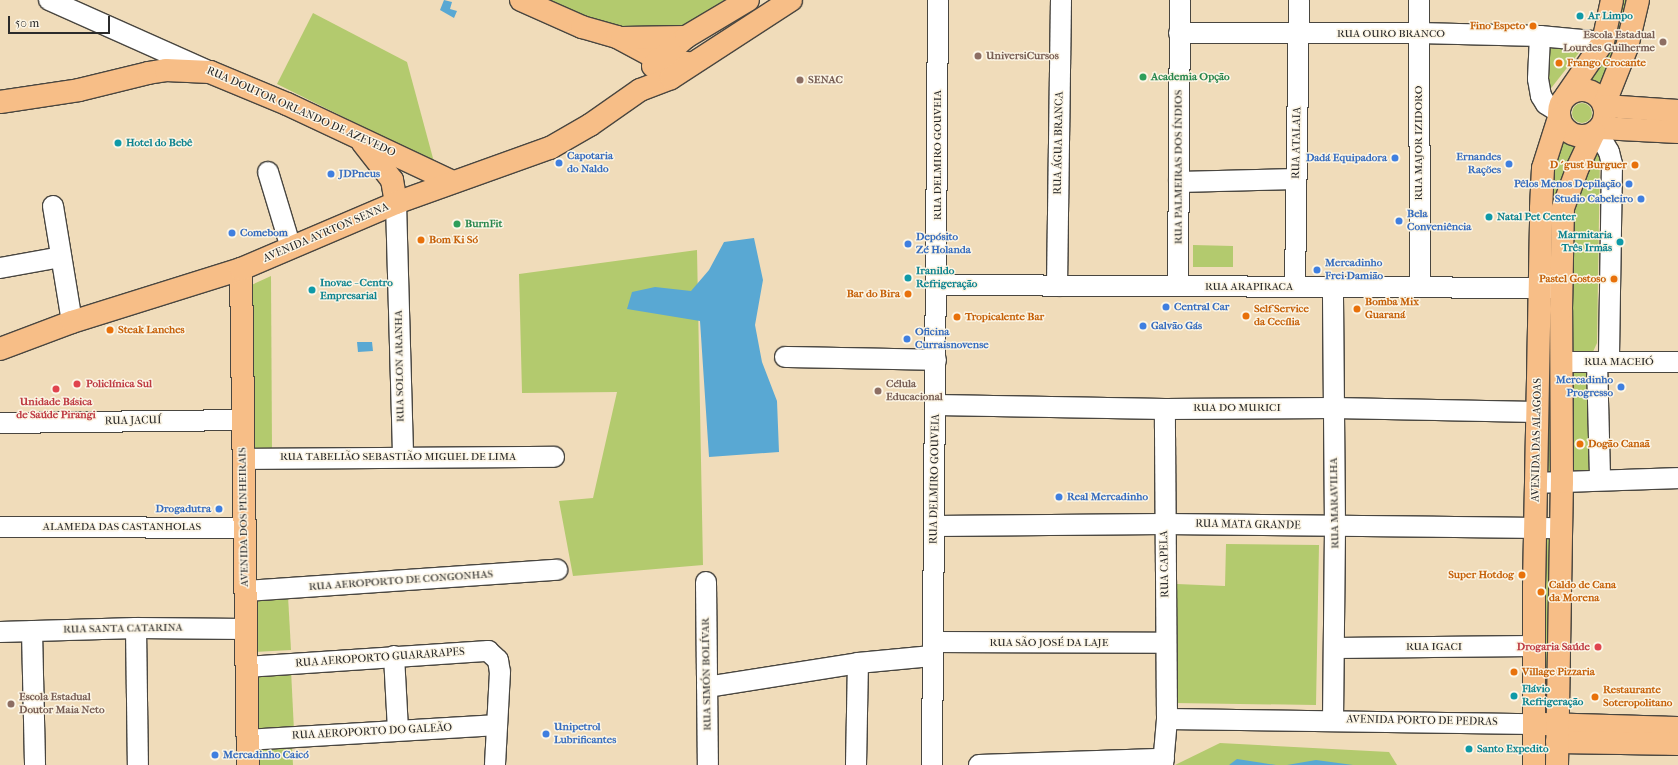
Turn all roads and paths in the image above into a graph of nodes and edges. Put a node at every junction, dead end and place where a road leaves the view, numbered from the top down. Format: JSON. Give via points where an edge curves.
{"nodes":[{"id":1,"x":48,"y":0,"type":"edge"},
{"id":2,"x":521,"y":0,"type":"edge"},
{"id":3,"x":748,"y":0,"type":"edge"},
{"id":4,"x":791,"y":0,"type":"edge"},
{"id":5,"x":938,"y":0,"type":"edge"},
{"id":6,"x":1060,"y":0,"type":"edge"},
{"id":7,"x":1180,"y":0,"type":"edge"},
{"id":8,"x":1299,"y":0,"type":"edge"},
{"id":9,"x":1419,"y":0,"type":"edge"},
{"id":10,"x":1612,"y":0,"type":"edge"},
{"id":11,"x":1638,"y":0,"type":"edge"},
{"id":12,"x":1298,"y":33,"type":"junction"},
{"id":13,"x":1418,"y":33,"type":"junction"},
{"id":14,"x":1179,"y":34,"type":"junction"},
{"id":15,"x":1540,"y":36,"type":"junction"},
{"id":16,"x":617,"y":37,"type":"junction"},
{"id":17,"x":686,"y":37,"type":"junction"},
{"id":18,"x":1604,"y":42,"type":"junction"},
{"id":19,"x":148,"y":44,"type":"junction"},
{"id":20,"x":658,"y":59,"type":"junction"},
{"id":21,"x":692,"y":64,"type":"junction"},
{"id":22,"x":210,"y":72,"type":"junction"},
{"id":23,"x":148,"y":73,"type":"junction"},
{"id":24,"x":646,"y":89,"type":"junction"},
{"id":25,"x":0,"y":102,"type":"edge"},
{"id":26,"x":1604,"y":106,"type":"junction"},
{"id":27,"x":1561,"y":109,"type":"junction"},
{"id":28,"x":1678,"y":111,"type":"edge"},
{"id":29,"x":1597,"y":131,"type":"junction"},
{"id":30,"x":1678,"y":132,"type":"edge"},
{"id":31,"x":359,"y":138,"type":"junction"},
{"id":32,"x":268,"y":172,"type":"dead end"},
{"id":33,"x":1296,"y":179,"type":"junction"},
{"id":34,"x":453,"y":182,"type":"junction"},
{"id":35,"x":1179,"y":182,"type":"junction"},
{"id":36,"x":396,"y":203,"type":"junction"},
{"id":37,"x":53,"y":206,"type":"dead end"},
{"id":38,"x":291,"y":248,"type":"junction"},
{"id":39,"x":61,"y":257,"type":"junction"},
{"id":40,"x":0,"y":268,"type":"edge"},
{"id":41,"x":241,"y":269,"type":"junction"},
{"id":42,"x":938,"y":286,"type":"junction"},
{"id":43,"x":1057,"y":286,"type":"junction"},
{"id":44,"x":1178,"y":286,"type":"junction"},
{"id":45,"x":1295,"y":287,"type":"junction"},
{"id":46,"x":1333,"y":287,"type":"junction"},
{"id":47,"x":1420,"y":287,"type":"junction"},
{"id":48,"x":1550,"y":287,"type":"junction"},
{"id":49,"x":72,"y":322,"type":"junction"},
{"id":50,"x":0,"y":349,"type":"edge"},
{"id":51,"x":785,"y":357,"type":"dead end"},
{"id":52,"x":936,"y":360,"type":"junction"},
{"id":53,"x":1561,"y":362,"type":"junction"},
{"id":54,"x":1603,"y":362,"type":"junction"},
{"id":55,"x":1678,"y":362,"type":"edge"},
{"id":56,"x":936,"y":405,"type":"junction"},
{"id":57,"x":1333,"y":408,"type":"junction"},
{"id":58,"x":1165,"y":409,"type":"junction"},
{"id":59,"x":1537,"y":412,"type":"junction"},
{"id":60,"x":241,"y":420,"type":"junction"},
{"id":61,"x":0,"y":423,"type":"edge"},
{"id":62,"x":403,"y":456,"type":"junction"},
{"id":63,"x":554,"y":457,"type":"dead end"},
{"id":64,"x":243,"y":459,"type":"junction"},
{"id":65,"x":1678,"y":478,"type":"edge"},
{"id":66,"x":1600,"y":480,"type":"junction"},
{"id":67,"x":1562,"y":482,"type":"junction"},
{"id":68,"x":1536,"y":483,"type":"junction"},
{"id":69,"x":1164,"y":524,"type":"junction"},
{"id":70,"x":935,"y":526,"type":"junction"},
{"id":71,"x":1335,"y":526,"type":"junction"},
{"id":72,"x":0,"y":527,"type":"edge"},
{"id":73,"x":243,"y":528,"type":"junction"},
{"id":74,"x":1535,"y":528,"type":"junction"},
{"id":75,"x":1561,"y":528,"type":"junction"},
{"id":76,"x":557,"y":570,"type":"dead end"},
{"id":77,"x":706,"y":582,"type":"dead end"},
{"id":78,"x":245,"y":591,"type":"junction"},
{"id":79,"x":136,"y":628,"type":"junction"},
{"id":80,"x":246,"y":629,"type":"junction"},
{"id":81,"x":32,"y":631,"type":"junction"},
{"id":82,"x":0,"y":632,"type":"edge"},
{"id":83,"x":1166,"y":644,"type":"junction"},
{"id":84,"x":1534,"y":646,"type":"junction"},
{"id":85,"x":1335,"y":648,"type":"junction"},
{"id":86,"x":933,"y":649,"type":"junction"},
{"id":87,"x":394,"y":656,"type":"junction"},
{"id":88,"x":858,"y":663,"type":"junction"},
{"id":89,"x":246,"y":667,"type":"junction"},
{"id":90,"x":707,"y":687,"type":"junction"},
{"id":91,"x":1167,"y":719,"type":"junction"},
{"id":92,"x":1333,"y":720,"type":"junction"},
{"id":93,"x":1534,"y":724,"type":"junction"},
{"id":94,"x":496,"y":726,"type":"junction"},
{"id":95,"x":1678,"y":728,"type":"edge"},
{"id":96,"x":398,"y":730,"type":"junction"},
{"id":97,"x":1558,"y":733,"type":"junction"},
{"id":98,"x":247,"y":740,"type":"junction"},
{"id":99,"x":1678,"y":744,"type":"edge"},
{"id":100,"x":1163,"y":762,"type":"edge"},
{"id":101,"x":35,"y":765,"type":"edge"},
{"id":102,"x":138,"y":765,"type":"edge"},
{"id":103,"x":248,"y":765,"type":"edge"},
{"id":104,"x":495,"y":765,"type":"edge"},
{"id":105,"x":708,"y":765,"type":"edge"},
{"id":106,"x":856,"y":765,"type":"edge"},
{"id":107,"x":932,"y":765,"type":"edge"},
{"id":108,"x":979,"y":765,"type":"edge"},
{"id":109,"x":1534,"y":765,"type":"edge"},
{"id":110,"x":1557,"y":765,"type":"edge"}],
"edges":[{"from":1,"to":19,"type":"street","name":"RUA DOUTOR ORLANDO DE AZEVEDO"},
{"from":2,"to":16,"type":"main road","via":[[582,28]]},
{"from":3,"to":17,"type":"main road","name":"AVENIDA AYRTON SENNA"},
{"from":4,"to":21,"type":"main road","name":"AVENIDA AYRTON SENNA"},
{"from":5,"to":42,"type":"street","name":"RUA DELMIRO GOUVEIA"},
{"from":6,"to":43,"type":"street","name":"RUA ÁGUA BRANCA"},
{"from":7,"to":14,"type":"street","name":"RUA PALMEIRAS DOS ÍNDIOS"},
{"from":8,"to":12,"type":"street","name":"RUA ATALAIA"},
{"from":9,"to":13,"type":"street","name":"RUA MAJOR IZIDORO"},
{"from":10,"to":18,"type":"main road","name":"AVENIDA DAS ALAGOAS"},
{"from":11,"to":26,"type":"main road","via":[[1627,47]]},
{"from":12,"to":13,"type":"street","name":"RUA OURO BRANCO"},
{"from":12,"to":14,"type":"street","name":"RUA OURO BRANCO"},
{"from":12,"to":33,"type":"street","name":"RUA ATALAIA"},
{"from":13,"to":15,"type":"street","name":"RUA OURO BRANCO"},
{"from":13,"to":47,"type":"street","name":"RUA MAJOR IZIDORO"},
{"from":14,"to":35,"type":"street","name":"RUA PALMEIRAS DOS ÍNDIOS"},
{"from":15,"to":18,"type":"street","name":"RUA OURO BRANCO"},
{"from":15,"to":27,"type":"street","via":[[1538,78],[1541,96],[1546,104]]},
{"from":16,"to":17,"type":"main road"},
{"from":16,"to":20,"type":"main road"},
{"from":17,"to":20,"type":"main road","name":"AVENIDA AYRTON SENNA"},
{"from":18,"to":27,"type":"main road","name":"AVENIDA DAS ALAGOAS"},
{"from":19,"to":22,"type":"street","name":"RUA DOUTOR ORLANDO DE AZEVEDO"},
{"from":19,"to":23,"type":"street","via":[[153,60]]},
{"from":20,"to":21,"type":"main road"},
{"from":20,"to":24,"type":"main road","name":"AVENIDA AYRTON SENNA","via":[[645,78]]},
{"from":21,"to":24,"type":"main road","name":"AVENIDA AYRTON SENNA"},
{"from":22,"to":23,"type":"main road","via":[[166,70]]},
{"from":22,"to":31,"type":"main road","name":"RUA DOUTOR ORLANDO DE AZEVEDO"},
{"from":23,"to":25,"type":"main road","via":[[79,90]]},
{"from":24,"to":34,"type":"main road","name":"AVENIDA AYRTON SENNA","via":[[550,148]]},
{"from":26,"to":27,"type":"main road","via":[[1593,92],[1584,89]]},
{"from":26,"to":28,"type":"main road"},
{"from":26,"to":29,"type":"main road","via":[[1605,118]]},
{"from":27,"to":29,"type":"main road","via":[[1567,131],[1573,135],[1588,136]]},
{"from":27,"to":48,"type":"main road","name":"AVENIDA DAS ALAGOAS","via":[[1543,168]]},
{"from":29,"to":30,"type":"main road"},
{"from":29,"to":48,"type":"main road","name":"AVENIDA DAS ALAGOAS","via":[[1578,167],[1563,208]]},
{"from":29,"to":54,"type":"street","via":[[1609,152],[1612,164]]},
{"from":31,"to":34,"type":"main road","name":"RUA DOUTOR ORLANDO DE AZEVEDO"},
{"from":31,"to":36,"type":"main road","via":[[392,180]]},
{"from":32,"to":38,"type":"street"},
{"from":33,"to":35,"type":"street"},
{"from":33,"to":45,"type":"street","name":"RUA ATALAIA"},
{"from":34,"to":36,"type":"main road","name":"AVENIDA AYRTON SENNA"},
{"from":35,"to":44,"type":"street","name":"RUA PALMEIRAS DOS ÍNDIOS"},
{"from":36,"to":38,"type":"main road","name":"AVENIDA AYRTON SENNA"},
{"from":36,"to":62,"type":"street","name":"RUA SOLON ARANHA"},
{"from":37,"to":39,"type":"street"},
{"from":38,"to":41,"type":"main road","name":"AVENIDA AYRTON SENNA"},
{"from":39,"to":40,"type":"street"},
{"from":39,"to":49,"type":"street"},
{"from":41,"to":49,"type":"main road","name":"AVENIDA AYRTON SENNA"},
{"from":41,"to":60,"type":"main road","name":"AVENIDA DOS PINHEIRAIS"},
{"from":42,"to":43,"type":"street","name":"RUA ARAPIRACA"},
{"from":42,"to":52,"type":"street","name":"RUA DELMIRO GOUVEIA"},
{"from":43,"to":44,"type":"street","name":"RUA ARAPIRACA"},
{"from":44,"to":45,"type":"street","name":"RUA ARAPIRACA"},
{"from":45,"to":46,"type":"street","name":"RUA ARAPIRACA"},
{"from":46,"to":47,"type":"street","name":"RUA ARAPIRACA"},
{"from":46,"to":57,"type":"street","name":"RUA MARAVILHA"},
{"from":47,"to":48,"type":"street","name":"RUA ARAPIRACA"},
{"from":48,"to":53,"type":"main road","name":"AVENIDA DAS ALAGOAS"},
{"from":48,"to":59,"type":"main road","name":"AVENIDA DAS ALAGOAS"},
{"from":49,"to":50,"type":"main road","name":"AVENIDA AYRTON SENNA"},
{"from":51,"to":52,"type":"street"},
{"from":52,"to":56,"type":"street","name":"RUA DELMIRO GOUVEIA"},
{"from":53,"to":54,"type":"street","name":"RUA MACEIÓ"},
{"from":53,"to":67,"type":"main road","name":"AVENIDA DAS ALAGOAS"},
{"from":54,"to":55,"type":"street","name":"RUA MACEIÓ"},
{"from":54,"to":66,"type":"street"},
{"from":56,"to":58,"type":"street","name":"RUA DO MURICI"},
{"from":56,"to":70,"type":"street","name":"RUA DELMIRO GOUVEIA"},
{"from":57,"to":58,"type":"street","name":"RUA DO MURICI"},
{"from":57,"to":59,"type":"street","name":"RUA DO MURICI"},
{"from":57,"to":71,"type":"street","name":"RUA MARAVILHA"},
{"from":58,"to":69,"type":"street","name":"RUA CAPELA"},
{"from":59,"to":68,"type":"main road","name":"AVENIDA DAS ALAGOAS"},
{"from":60,"to":61,"type":"street","name":"RUA JACUÍ"},
{"from":60,"to":64,"type":"main road","name":"AVENIDA DOS PINHEIRAIS"},
{"from":62,"to":63,"type":"street","name":"RUA TABELIÃO SEBASTIÃO MIGUEL DE LIMA"},
{"from":62,"to":64,"type":"street","name":"RUA TABELIÃO SEBASTIÃO MIGUEL DE LIMA"},
{"from":64,"to":73,"type":"main road","name":"AVENIDA DOS PINHEIRAIS"},
{"from":65,"to":66,"type":"street"},
{"from":66,"to":67,"type":"street"},
{"from":67,"to":68,"type":"street"},
{"from":67,"to":75,"type":"main road","name":"AVENIDA DAS ALAGOAS"},
{"from":68,"to":74,"type":"main road","name":"AVENIDA DAS ALAGOAS"},
{"from":69,"to":70,"type":"street","name":"RUA MATA GRANDE"},
{"from":69,"to":71,"type":"street","name":"RUA MATA GRANDE"},
{"from":69,"to":83,"type":"street","name":"RUA CAPELA"},
{"from":70,"to":86,"type":"street","name":"RUA DELMIRO GOUVEIA"},
{"from":71,"to":74,"type":"street","name":"RUA MATA GRANDE"},
{"from":71,"to":85,"type":"street","name":"RUA MARAVILHA"},
{"from":72,"to":73,"type":"street","name":"ALAMEDA DAS CASTANHOLAS"},
{"from":73,"to":78,"type":"main road","name":"AVENIDA DOS PINHEIRAIS"},
{"from":74,"to":75,"type":"street","name":"RUA MATA GRANDE"},
{"from":74,"to":84,"type":"main road","name":"AVENIDA DAS ALAGOAS"},
{"from":75,"to":97,"type":"main road","name":"AVENIDA DAS ALAGOAS"},
{"from":76,"to":78,"type":"street","name":"RUA AEROPORTO DE CONGONHAS"},
{"from":77,"to":90,"type":"street","name":"RUA SIMÓN BOLÍVAR"},
{"from":78,"to":80,"type":"main road","name":"AVENIDA DOS PINHEIRAIS"},
{"from":79,"to":80,"type":"street","name":"RUA SANTA CATARINA"},
{"from":79,"to":81,"type":"street","name":"RUA SANTA CATARINA"},
{"from":79,"to":102,"type":"street"},
{"from":80,"to":89,"type":"main road","name":"AVENIDA DOS PINHEIRAIS"},
{"from":81,"to":82,"type":"street","name":"RUA SANTA CATARINA"},
{"from":81,"to":101,"type":"street"},
{"from":83,"to":86,"type":"street","name":"RUA SÃO JOSÉ DA LAJE"},
{"from":83,"to":91,"type":"street","name":"RUA CAPELA"},
{"from":84,"to":85,"type":"street","name":"RUA IGACI"},
{"from":84,"to":93,"type":"main road","name":"AVENIDA DAS ALAGOAS"},
{"from":85,"to":92,"type":"street","name":"RUA MARAVILHA"},
{"from":86,"to":88,"type":"street","name":"RUA SÃO JOSÉ DA LAJE"},
{"from":86,"to":107,"type":"street","name":"RUA DELMIRO GOUVEIA"},
{"from":87,"to":89,"type":"street","name":"RUA AEROPORTO GUARARAPES"},
{"from":87,"to":94,"type":"street","name":"RUA AEROPORTO GUARARAPES","via":[[488,651],[498,660],[500,672]]},
{"from":87,"to":96,"type":"street"},
{"from":88,"to":90,"type":"street","name":"RUA SÃO JOSÉ DA LAJE"},
{"from":88,"to":106,"type":"street"},
{"from":89,"to":98,"type":"main road","name":"AVENIDA DOS PINHEIRAIS"},
{"from":90,"to":105,"type":"street","name":"RUA SIMÓN BOLÍVAR"},
{"from":91,"to":92,"type":"street","name":"AVENIDA PORTO DE PEDRAS"},
{"from":91,"to":100,"type":"street","name":"RUA CAPELA"},
{"from":92,"to":93,"type":"street","name":"AVENIDA PORTO DE PEDRAS"},
{"from":93,"to":97,"type":"main road","name":"AVENIDA PORTO DE PEDRAS"},
{"from":93,"to":109,"type":"main road","name":"AVENIDA DAS ALAGOAS"},
{"from":94,"to":96,"type":"street","name":"RUA AEROPORTO DO GALEÃO"},
{"from":94,"to":104,"type":"street"},
{"from":95,"to":97,"type":"main road","name":"AVENIDA PORTO DE PEDRAS"},
{"from":96,"to":98,"type":"street","name":"RUA AEROPORTO DO GALEÃO"},
{"from":97,"to":99,"type":"main road","name":"AVENIDA PORTO DE PEDRAS"},
{"from":97,"to":110,"type":"main road","name":"AVENIDA DAS ALAGOAS"},
{"from":98,"to":103,"type":"main road","name":"AVENIDA DOS PINHEIRAIS"},
{"from":100,"to":108,"type":"street"}]}
